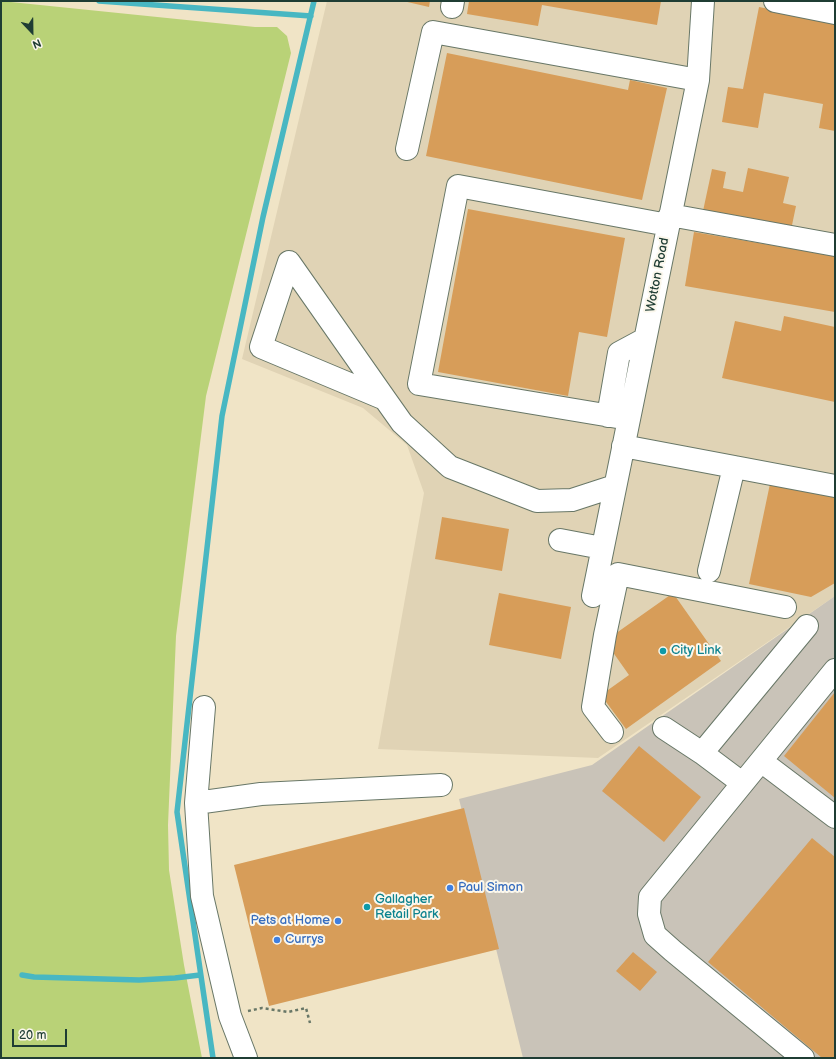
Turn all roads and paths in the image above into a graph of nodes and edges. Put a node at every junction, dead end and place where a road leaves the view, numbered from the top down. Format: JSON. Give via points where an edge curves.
{"nodes":[{"id":1,"x":703,"y":1,"type":"edge"},
{"id":2,"x":775,"y":1,"type":"edge"},
{"id":3,"x":835,"y":13,"type":"edge"},
{"id":4,"x":698,"y":80,"type":"junction"},
{"id":5,"x":407,"y":149,"type":"dead end"},
{"id":6,"x":669,"y":220,"type":"junction"},
{"id":7,"x":835,"y":245,"type":"edge"},
{"id":8,"x":385,"y":399,"type":"junction"},
{"id":9,"x":618,"y":418,"type":"junction"},
{"id":10,"x":623,"y":446,"type":"junction"},
{"id":11,"x":734,"y":466,"type":"junction"},
{"id":12,"x":615,"y":486,"type":"junction"},
{"id":13,"x":835,"y":486,"type":"edge"},
{"id":14,"x":560,"y":540,"type":"dead end"},
{"id":15,"x":602,"y":548,"type":"junction"},
{"id":16,"x":709,"y":571,"type":"dead end"},
{"id":17,"x":608,"y":572,"type":"junction"},
{"id":18,"x":593,"y":596,"type":"dead end"},
{"id":19,"x":785,"y":607,"type":"dead end"},
{"id":20,"x":807,"y":626,"type":"dead end"},
{"id":21,"x":835,"y":670,"type":"edge"},
{"id":22,"x":204,"y":707,"type":"dead end"},
{"id":23,"x":664,"y":728,"type":"dead end"},
{"id":24,"x":612,"y":732,"type":"dead end"},
{"id":25,"x":702,"y":753,"type":"junction"},
{"id":26,"x":761,"y":761,"type":"junction"},
{"id":27,"x":742,"y":784,"type":"junction"},
{"id":28,"x":441,"y":785,"type":"dead end"},
{"id":29,"x":196,"y":803,"type":"junction"},
{"id":30,"x":835,"y":817,"type":"edge"},
{"id":31,"x":230,"y":1016,"type":"junction"},
{"id":32,"x":310,"y":1023,"type":"dead end"},
{"id":33,"x":246,"y":1058,"type":"edge"},
{"id":34,"x":803,"y":1058,"type":"edge"}],
"edges":[{"from":1,"to":4,"type":"street","name":"Wotton Road"},
{"from":2,"to":3,"type":"street"},
{"from":4,"to":5,"type":"street","via":[[433,32]]},
{"from":4,"to":6,"type":"street","name":"Wotton Road"},
{"from":6,"to":7,"type":"street"},
{"from":6,"to":9,"type":"street","name":"Wotton Road","via":[[645,339]]},
{"from":6,"to":9,"type":"street","via":[[458,186],[419,384]]},
{"from":8,"to":8,"type":"street","via":[[261,347],[289,262],[307,288]]},
{"from":8,"to":12,"type":"street","via":[[402,423],[450,467],[537,501],[572,500]]},
{"from":9,"to":10,"type":"street","name":"Wotton Road"},
{"from":10,"to":11,"type":"street"},
{"from":10,"to":12,"type":"street","name":"Wotton Road"},
{"from":11,"to":13,"type":"street"},
{"from":11,"to":16,"type":"street"},
{"from":12,"to":15,"type":"street","name":"Wotton Road"},
{"from":14,"to":15,"type":"street"},
{"from":15,"to":17,"type":"street","name":"Wotton Road"},
{"from":17,"to":18,"type":"street","name":"Wotton Road"},
{"from":17,"to":19,"type":"street"},
{"from":17,"to":24,"type":"street","via":[[605,635],[593,707]]},
{"from":20,"to":25,"type":"street"},
{"from":21,"to":26,"type":"street"},
{"from":22,"to":29,"type":"street"},
{"from":23,"to":25,"type":"street"},
{"from":25,"to":27,"type":"street"},
{"from":26,"to":27,"type":"street"},
{"from":26,"to":30,"type":"street"},
{"from":27,"to":34,"type":"street","via":[[650,897],[649,914],[655,935],[672,951]]},
{"from":28,"to":29,"type":"street","via":[[261,794]]},
{"from":29,"to":31,"type":"street","via":[[202,896]]},
{"from":31,"to":32,"type":"path","via":[[262,1008],[288,1012],[306,1008]]},
{"from":31,"to":33,"type":"street"}]}
